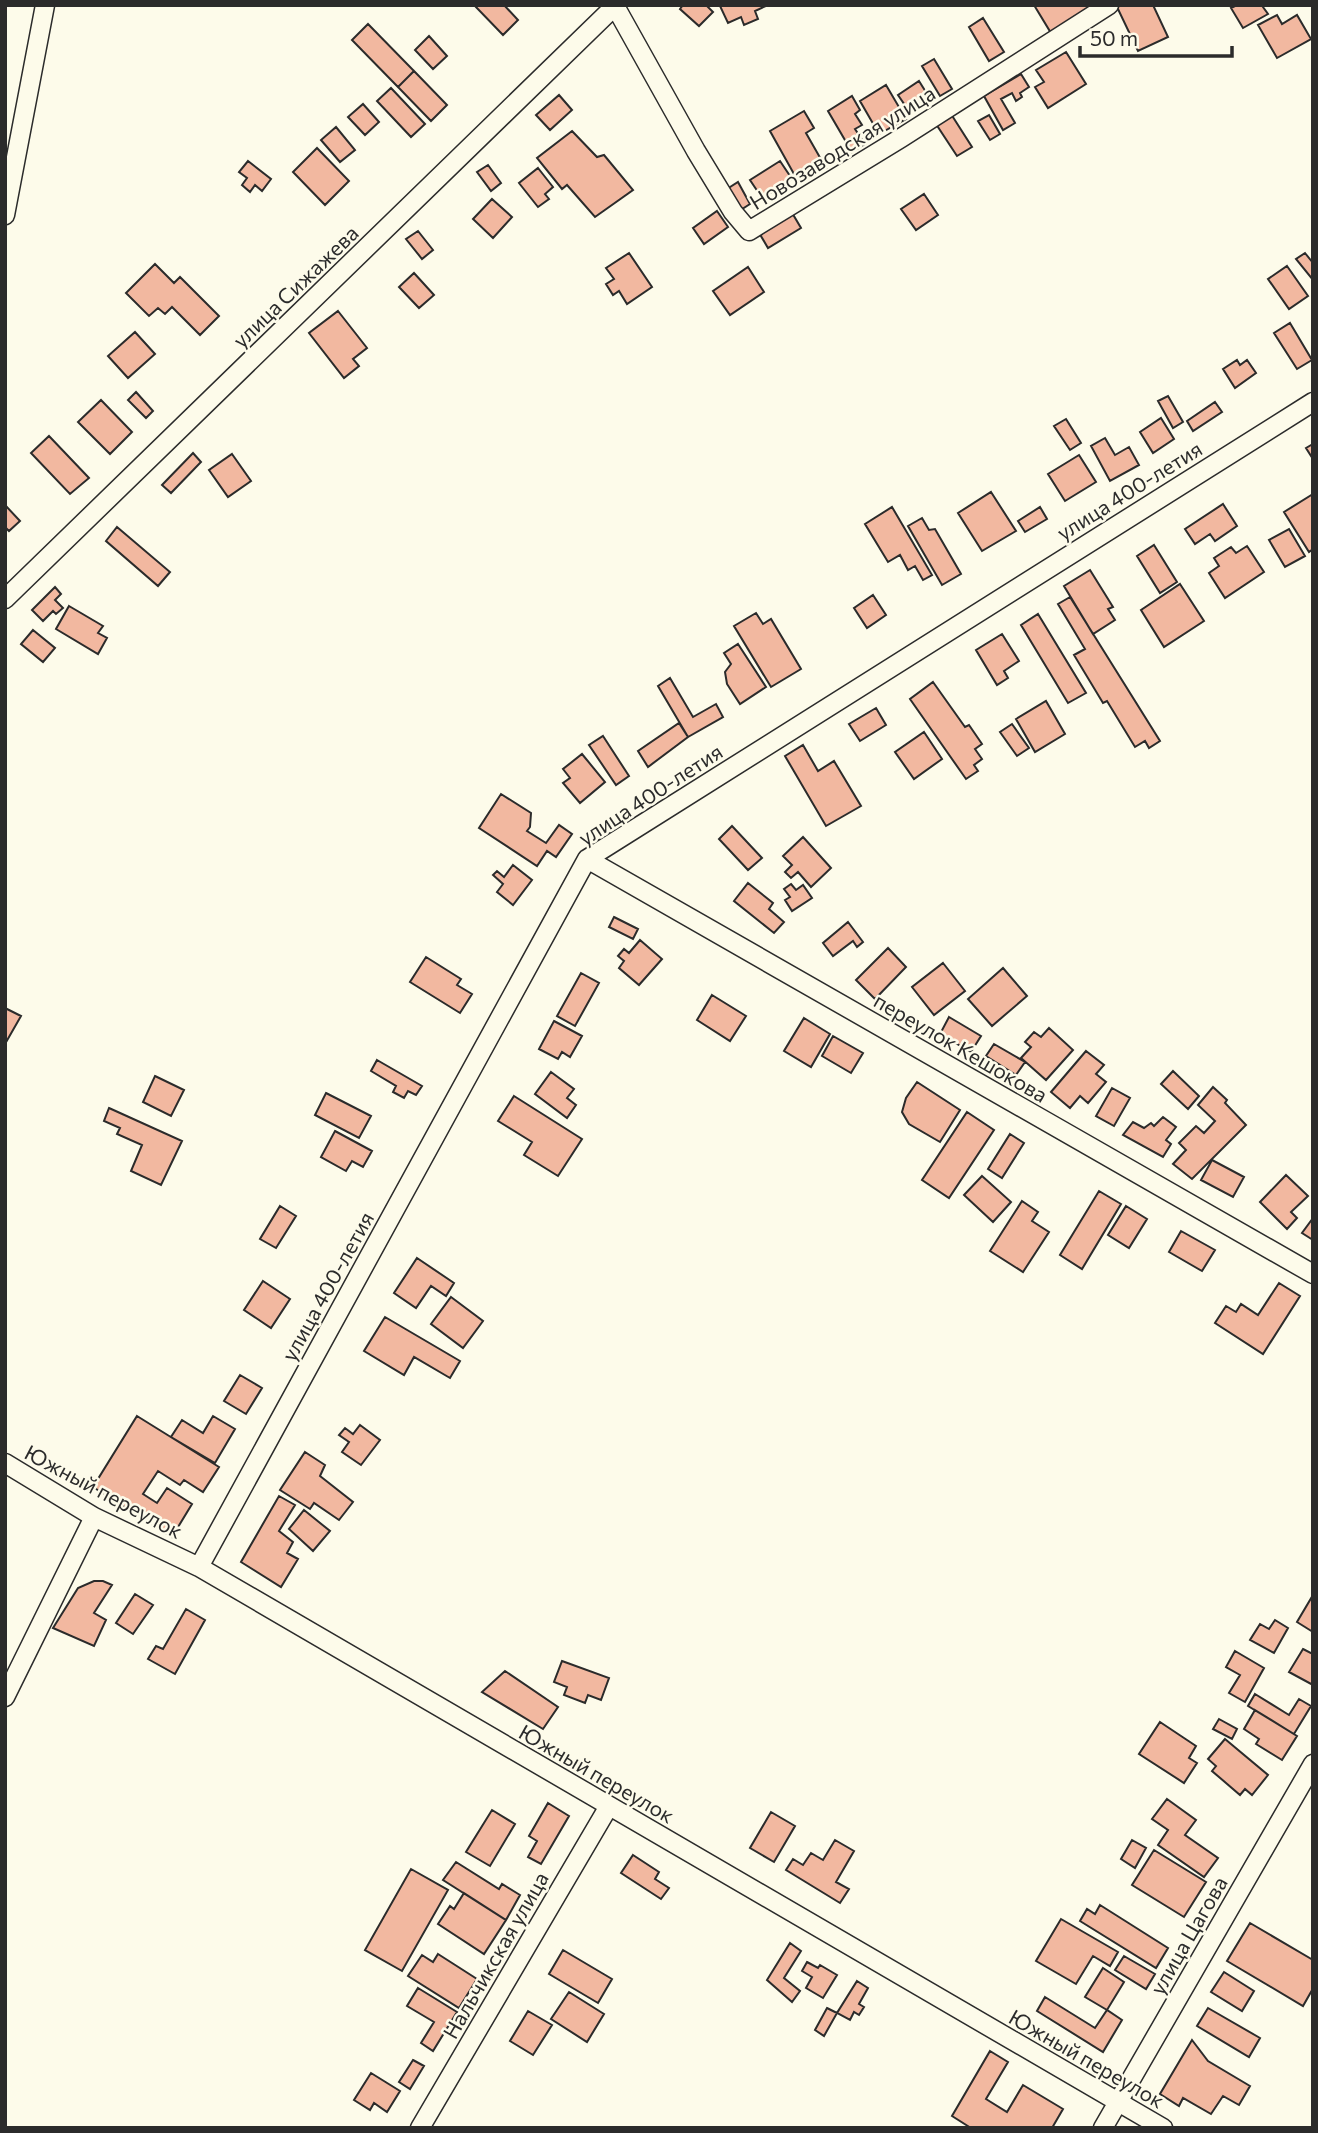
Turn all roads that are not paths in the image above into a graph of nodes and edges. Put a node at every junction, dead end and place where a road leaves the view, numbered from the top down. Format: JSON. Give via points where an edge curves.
{"nodes":[{"id":1,"x":45,"y":5,"type":"edge"},
{"id":2,"x":1109,"y":5,"type":"edge"},
{"id":3,"x":616,"y":6,"type":"edge"},
{"id":4,"x":5,"y":215,"type":"edge"},
{"id":5,"x":1313,"y":402,"type":"edge"},
{"id":6,"x":5,"y":599,"type":"edge"},
{"id":7,"x":587,"y":859,"type":"junction"},
{"id":8,"x":1313,"y":1275,"type":"edge"},
{"id":9,"x":5,"y":1463,"type":"edge"},
{"id":10,"x":94,"y":1517,"type":"junction"},
{"id":11,"x":198,"y":1567,"type":"junction"},
{"id":12,"x":5,"y":1697,"type":"edge"},
{"id":13,"x":1313,"y":1764,"type":"edge"},
{"id":14,"x":609,"y":1806,"type":"junction"},
{"id":15,"x":1118,"y":2102,"type":"junction"},
{"id":16,"x":420,"y":2128,"type":"edge"},
{"id":17,"x":1103,"y":2128,"type":"edge"},
{"id":18,"x":1163,"y":2128,"type":"edge"}],
"edges":[{"from":1,"to":4,"type":"street"},
{"from":2,"to":3,"type":"street","name":"Новозаводская улица","via":[[750,231],[696,151]]},
{"from":3,"to":6,"type":"street","name":"улица Сижажева"},
{"from":5,"to":7,"type":"street","name":"улица 400-летия"},
{"from":7,"to":8,"type":"street","name":"переулок Кешокова"},
{"from":7,"to":11,"type":"street","name":"улица 400-летия"},
{"from":9,"to":10,"type":"street","name":"Южный переулок"},
{"from":10,"to":11,"type":"street","name":"Южный переулок"},
{"from":10,"to":12,"type":"street"},
{"from":11,"to":14,"type":"street","name":"Южный переулок"},
{"from":13,"to":15,"type":"street","name":"улица Цагова"},
{"from":14,"to":15,"type":"street","name":"Южный переулок"},
{"from":14,"to":16,"type":"street","name":"Нальчикская улица"},
{"from":15,"to":17,"type":"street","name":"улица Цагова"},
{"from":15,"to":18,"type":"street","name":"Южный переулок"}]}
